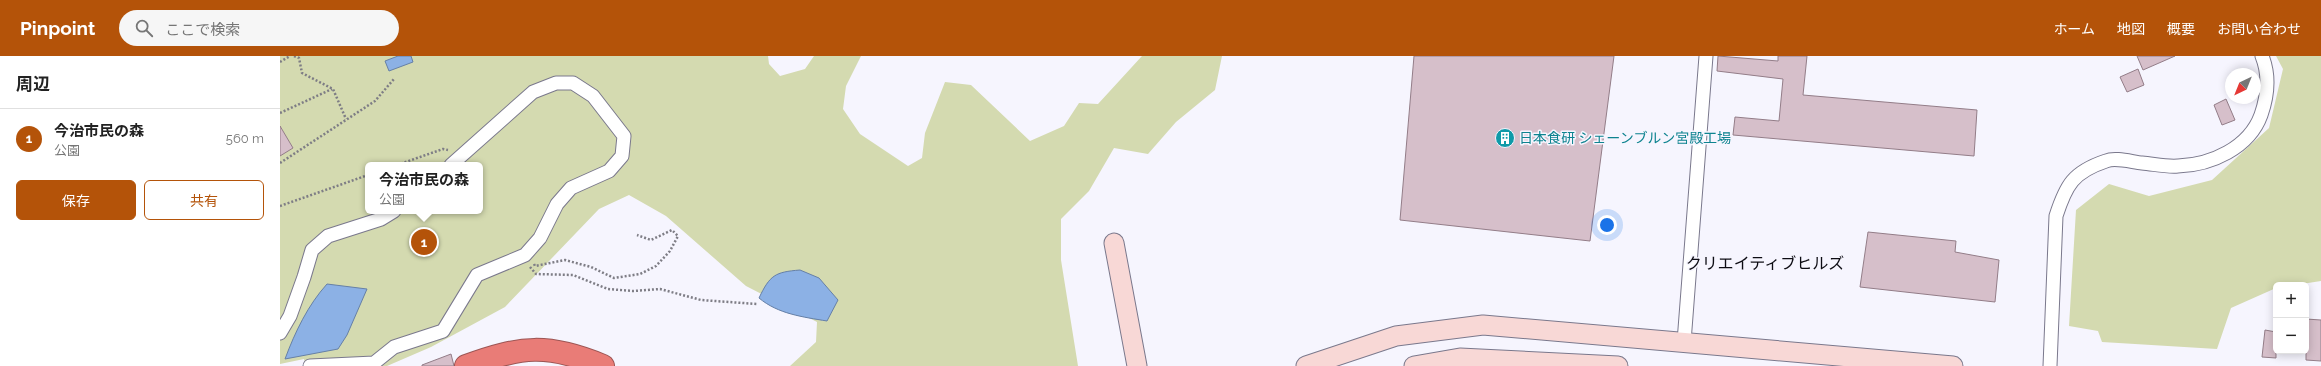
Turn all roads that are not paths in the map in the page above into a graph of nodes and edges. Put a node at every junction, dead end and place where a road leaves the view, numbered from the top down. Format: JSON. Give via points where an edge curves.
{"nodes":[{"id":1,"x":1706,"y":56,"type":"edge"},
{"id":2,"x":2262,"y":56,"type":"edge"},
{"id":3,"x":455,"y":162,"type":"edge"},
{"id":4,"x":389,"y":214,"type":"edge"},
{"id":5,"x":1114,"y":243,"type":"dead end"},
{"id":6,"x":280,"y":333,"type":"edge"},
{"id":7,"x":1684,"y":342,"type":"junction"},
{"id":8,"x":310,"y":366,"type":"edge"},
{"id":9,"x":466,"y":366,"type":"edge"},
{"id":10,"x":604,"y":366,"type":"edge"},
{"id":11,"x":1137,"y":366,"type":"edge"},
{"id":12,"x":1306,"y":366,"type":"edge"},
{"id":13,"x":1414,"y":366,"type":"edge"},
{"id":14,"x":1618,"y":366,"type":"edge"},
{"id":15,"x":1953,"y":366,"type":"edge"},
{"id":16,"x":2050,"y":366,"type":"edge"}],
"edges":[{"from":1,"to":7,"type":"street"},
{"from":2,"to":16,"type":"street","via":[[2266,67],[2268,96],[2258,123],[2239,145],[2214,160],[2178,166],[2107,160],[2087,169],[2070,182],[2062,195],[2056,216]]},
{"from":3,"to":8,"type":"street","via":[[533,92],[556,83],[573,82],[593,96],[624,136],[622,156],[609,171],[571,188],[557,204],[540,238],[522,256],[477,275],[443,331],[394,347],[374,364]]},
{"from":4,"to":6,"type":"street","via":[[328,236],[312,250],[292,310]]},
{"from":5,"to":11,"type":"street"},
{"from":7,"to":12,"type":"street","via":[[1483,325],[1396,336]]},
{"from":7,"to":15,"type":"street"},
{"from":9,"to":10,"type":"highway","via":[[496,355],[530,348],[580,356]]},
{"from":13,"to":14,"type":"street","via":[[1460,358]]}]}
